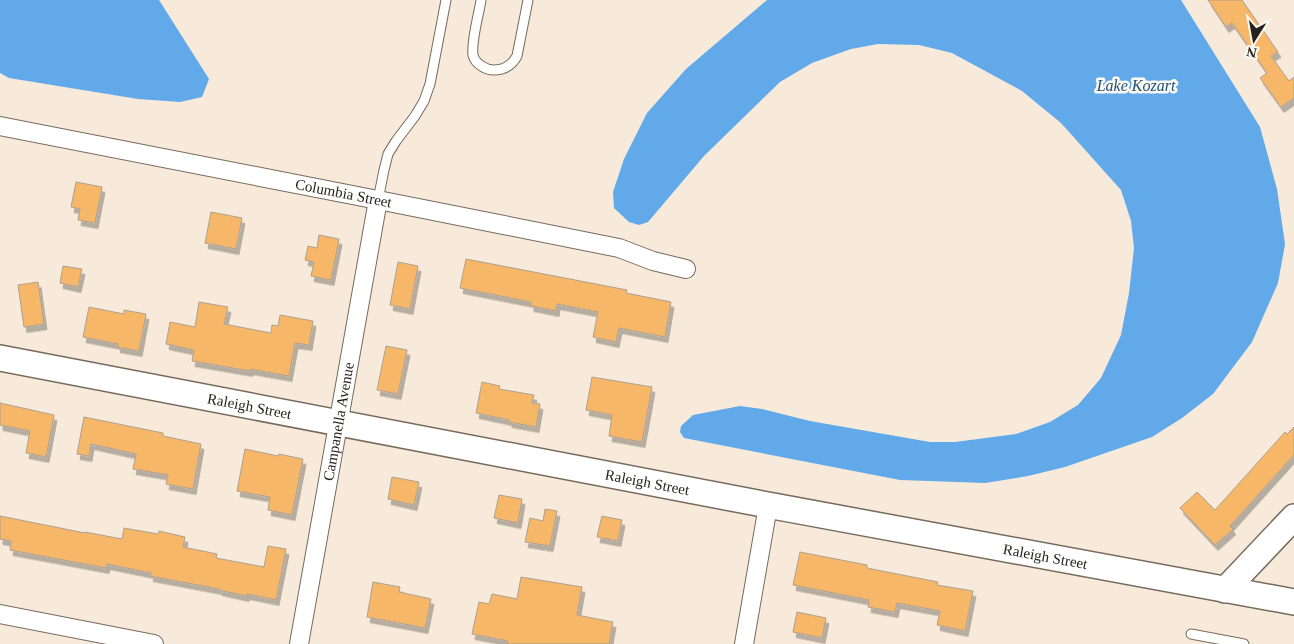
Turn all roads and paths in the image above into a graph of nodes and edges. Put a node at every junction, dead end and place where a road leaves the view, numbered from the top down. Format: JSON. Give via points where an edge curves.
{"nodes":[{"id":1,"x":446,"y":0,"type":"edge"},
{"id":2,"x":481,"y":0,"type":"edge"},
{"id":3,"x":528,"y":0,"type":"edge"},
{"id":4,"x":0,"y":126,"type":"edge"},
{"id":5,"x":378,"y":200,"type":"junction"},
{"id":6,"x":686,"y":269,"type":"dead end"},
{"id":7,"x":0,"y":358,"type":"edge"},
{"id":8,"x":338,"y":424,"type":"junction"},
{"id":9,"x":768,"y":506,"type":"junction"},
{"id":10,"x":1294,"y":517,"type":"edge"},
{"id":11,"x":1225,"y":590,"type":"junction"},
{"id":12,"x":1294,"y":602,"type":"edge"},
{"id":13,"x":0,"y":614,"type":"edge"},
{"id":14,"x":1191,"y":634,"type":"dead end"},
{"id":15,"x":154,"y":644,"type":"edge"},
{"id":16,"x":299,"y":644,"type":"edge"},
{"id":17,"x":744,"y":644,"type":"edge"},
{"id":18,"x":1244,"y":644,"type":"edge"}],
"edges":[{"from":1,"to":5,"type":"lane","via":[[430,84],[415,116],[388,154]]},
{"from":2,"to":3,"type":"lane","via":[[474,56],[488,70],[512,64]]},
{"from":4,"to":5,"type":"street","name":"Columbia Street"},
{"from":5,"to":6,"type":"street","name":"Columbia Street","via":[[619,248]]},
{"from":5,"to":8,"type":"street","name":"Campanella Avenue"},
{"from":7,"to":8,"type":"street","name":"Raleigh Street"},
{"from":8,"to":9,"type":"street","name":"Raleigh Street"},
{"from":8,"to":16,"type":"street","name":"Campanella Avenue"},
{"from":9,"to":11,"type":"street","name":"Raleigh Street"},
{"from":9,"to":17,"type":"street"},
{"from":10,"to":11,"type":"street"},
{"from":11,"to":12,"type":"street","name":"Raleigh Street"},
{"from":13,"to":15,"type":"street"},
{"from":14,"to":18,"type":"lane"}]}
